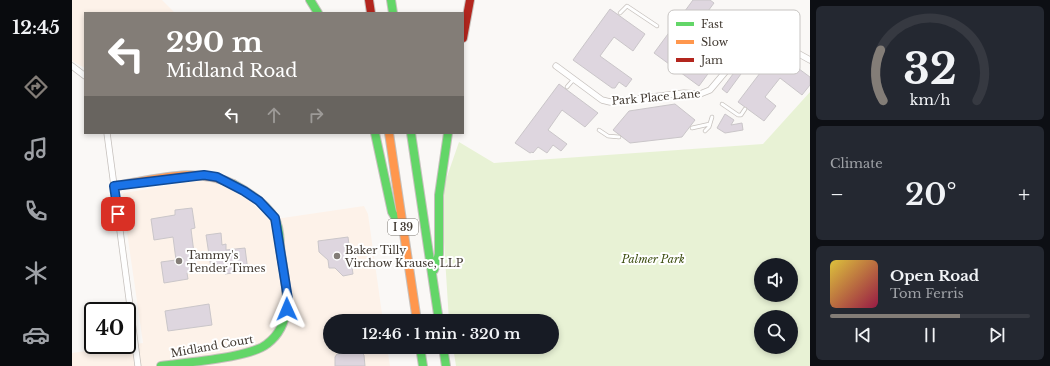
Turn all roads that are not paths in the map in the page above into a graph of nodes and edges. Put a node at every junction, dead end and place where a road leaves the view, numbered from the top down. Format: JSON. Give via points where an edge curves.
{"nodes":[{"id":1,"x":310,"y":0,"type":"edge"},
{"id":2,"x":369,"y":0,"type":"edge"},
{"id":3,"x":391,"y":0,"type":"edge"},
{"id":4,"x":469,"y":0,"type":"edge"},
{"id":5,"x":317,"y":12,"type":"edge"},
{"id":6,"x":371,"y":12,"type":"edge"},
{"id":7,"x":393,"y":12,"type":"edge"},
{"id":8,"x":620,"y":13,"type":"dead end"},
{"id":9,"x":656,"y":26,"type":"dead end"},
{"id":10,"x":464,"y":32,"type":"edge"},
{"id":11,"x":800,"y":54,"type":"edge"},
{"id":12,"x":810,"y":60,"type":"edge"},
{"id":13,"x":72,"y":66,"type":"edge"},
{"id":14,"x":556,"y":66,"type":"dead end"},
{"id":15,"x":724,"y":74,"type":"edge"},
{"id":16,"x":84,"y":75,"type":"edge"},
{"id":17,"x":574,"y":79,"type":"junction"},
{"id":18,"x":567,"y":87,"type":"dead end"},
{"id":19,"x":722,"y":104,"type":"dead end"},
{"id":20,"x":745,"y":109,"type":"dead end"},
{"id":21,"x":712,"y":117,"type":"dead end"},
{"id":22,"x":710,"y":124,"type":"junction"},
{"id":23,"x":692,"y":128,"type":"dead end"},
{"id":24,"x":599,"y":130,"type":"dead end"},
{"id":25,"x":705,"y":131,"type":"dead end"},
{"id":26,"x":107,"y":134,"type":"edge"},
{"id":27,"x":375,"y":134,"type":"edge"},
{"id":28,"x":389,"y":134,"type":"edge"},
{"id":29,"x":411,"y":134,"type":"edge"},
{"id":30,"x":448,"y":134,"type":"edge"},
{"id":31,"x":619,"y":137,"type":"dead end"},
{"id":32,"x":114,"y":186,"type":"junction"},
{"id":33,"x":405,"y":234,"type":"junction"},
{"id":34,"x":432,"y":274,"type":"junction"},
{"id":35,"x":416,"y":314,"type":"edge"},
{"id":36,"x":438,"y":314,"type":"edge"},
{"id":37,"x":421,"y":354,"type":"edge"},
{"id":38,"x":444,"y":354,"type":"edge"},
{"id":39,"x":138,"y":366,"type":"edge"},
{"id":40,"x":161,"y":366,"type":"edge"},
{"id":41,"x":423,"y":366,"type":"edge"},
{"id":42,"x":446,"y":366,"type":"edge"}],
"edges":[{"from":1,"to":5,"type":"main road"},
{"from":2,"to":6,"type":"main road"},
{"from":3,"to":7,"type":"main road"},
{"from":4,"to":10,"type":"main road"},
{"from":8,"to":9,"type":"lane","via":[[628,6]]},
{"from":11,"to":12,"type":"street","name":"Park Place Lane"},
{"from":13,"to":16,"type":"street"},
{"from":14,"to":17,"type":"street","name":"Park Place Lane"},
{"from":15,"to":17,"type":"street","name":"Park Place Lane","via":[[705,93],[679,93],[610,102],[602,100]]},
{"from":17,"to":18,"type":"lane"},
{"from":19,"to":20,"type":"lane","via":[[738,116]]},
{"from":21,"to":22,"type":"lane"},
{"from":22,"to":23,"type":"lane"},
{"from":22,"to":25,"type":"lane"},
{"from":24,"to":31,"type":"lane","via":[[608,136]]},
{"from":26,"to":32,"type":"street"},
{"from":27,"to":33,"type":"main road","via":[[392,212]]},
{"from":28,"to":33,"type":"main road","number":"I 39"},
{"from":29,"to":34,"type":"main road","number":"I 39"},
{"from":30,"to":34,"type":"main road","via":[[439,195],[439,254]]},
{"from":32,"to":39,"type":"street"},
{"from":32,"to":40,"type":"main road","name":"Midland Court","via":[[195,175],[211,176],[249,194],[275,218],[288,299],[286,320],[276,336],[259,350],[250,353]]},
{"from":33,"to":35,"type":"main road","number":"I 39"},
{"from":34,"to":36,"type":"main road","number":"I 39"},
{"from":37,"to":41,"type":"main road"},
{"from":38,"to":42,"type":"main road"}]}
